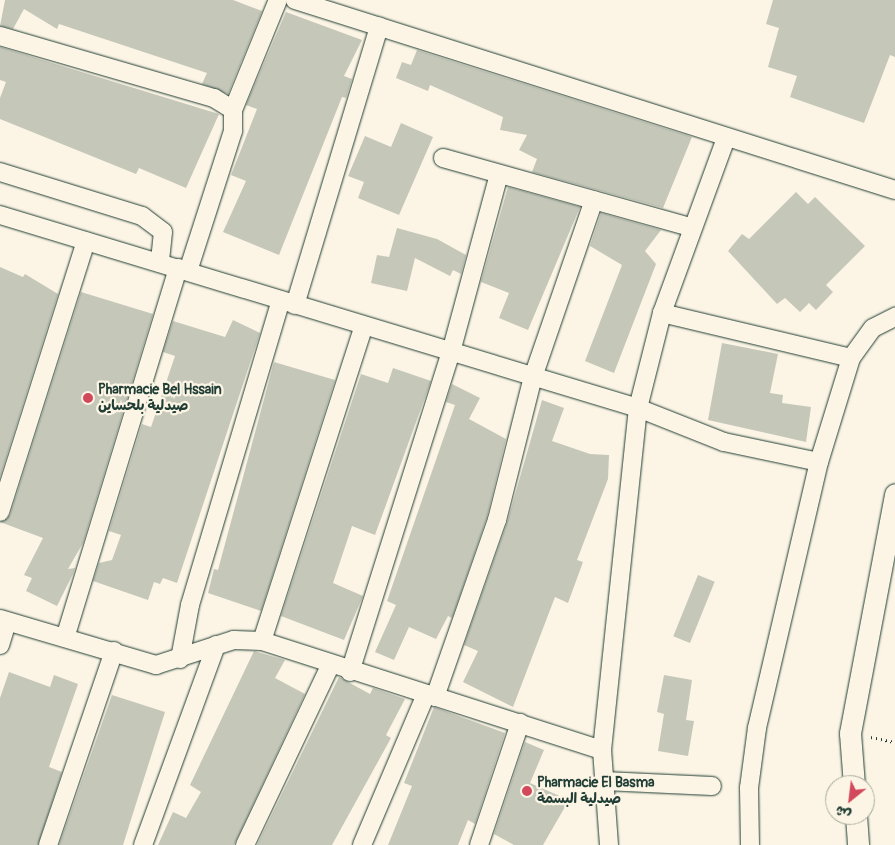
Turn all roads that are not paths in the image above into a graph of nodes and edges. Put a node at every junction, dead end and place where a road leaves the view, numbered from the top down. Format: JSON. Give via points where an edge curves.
{"nodes":[{"id":1,"x":278,"y":0,"type":"edge"},
{"id":2,"x":295,"y":0,"type":"edge"},
{"id":3,"x":379,"y":26,"type":"junction"},
{"id":4,"x":0,"y":36,"type":"edge"},
{"id":5,"x":233,"y":110,"type":"junction"},
{"id":6,"x":726,"y":138,"type":"junction"},
{"id":7,"x":442,"y":158,"type":"dead end"},
{"id":8,"x":0,"y":172,"type":"edge"},
{"id":9,"x":499,"y":174,"type":"junction"},
{"id":10,"x":895,"y":190,"type":"edge"},
{"id":11,"x":594,"y":200,"type":"junction"},
{"id":12,"x":0,"y":215,"type":"edge"},
{"id":13,"x":690,"y":227,"type":"junction"},
{"id":14,"x":86,"y":241,"type":"junction"},
{"id":15,"x":160,"y":263,"type":"junction"},
{"id":16,"x":183,"y":270,"type":"junction"},
{"id":17,"x":288,"y":303,"type":"junction"},
{"id":18,"x":662,"y":313,"type":"junction"},
{"id":19,"x":895,"y":317,"type":"edge"},
{"id":20,"x":364,"y":326,"type":"junction"},
{"id":21,"x":451,"y":352,"type":"junction"},
{"id":22,"x":851,"y":358,"type":"junction"},
{"id":23,"x":533,"y":377,"type":"junction"},
{"id":24,"x":638,"y":408,"type":"junction"},
{"id":25,"x":819,"y":462,"type":"junction"},
{"id":26,"x":895,"y":494,"type":"edge"},
{"id":27,"x":0,"y":512,"type":"edge"},
{"id":28,"x":4,"y":620,"type":"edge"},
{"id":29,"x":65,"y":638,"type":"junction"},
{"id":30,"x":262,"y":641,"type":"junction"},
{"id":31,"x":0,"y":645,"type":"edge"},
{"id":32,"x":216,"y":645,"type":"junction"},
{"id":33,"x":114,"y":651,"type":"junction"},
{"id":34,"x":180,"y":660,"type":"junction"},
{"id":35,"x":330,"y":666,"type":"junction"},
{"id":36,"x":350,"y":672,"type":"junction"},
{"id":37,"x":431,"y":695,"type":"junction"},
{"id":38,"x":520,"y":722,"type":"junction"},
{"id":39,"x":602,"y":750,"type":"junction"},
{"id":40,"x":853,"y":775,"type":"edge"},
{"id":41,"x":604,"y":780,"type":"junction"},
{"id":42,"x":712,"y":786,"type":"dead end"},
{"id":43,"x":857,"y":825,"type":"edge"},
{"id":44,"x":48,"y":845,"type":"edge"},
{"id":45,"x":143,"y":845,"type":"edge"},
{"id":46,"x":245,"y":845,"type":"edge"},
{"id":47,"x":362,"y":845,"type":"edge"},
{"id":48,"x":480,"y":845,"type":"edge"},
{"id":49,"x":609,"y":845,"type":"edge"},
{"id":50,"x":750,"y":845,"type":"edge"},
{"id":51,"x":858,"y":845,"type":"edge"}],
"edges":[{"from":1,"to":5,"type":"street"},
{"from":2,"to":3,"type":"street"},
{"from":3,"to":6,"type":"street"},
{"from":3,"to":17,"type":"street"},
{"from":4,"to":5,"type":"street","via":[[214,98]]},
{"from":5,"to":16,"type":"street","via":[[233,131]]},
{"from":6,"to":10,"type":"street"},
{"from":6,"to":13,"type":"street"},
{"from":7,"to":9,"type":"street"},
{"from":8,"to":15,"type":"street","via":[[142,216],[163,232]]},
{"from":9,"to":11,"type":"street"},
{"from":9,"to":21,"type":"street"},
{"from":11,"to":13,"type":"street"},
{"from":11,"to":23,"type":"street"},
{"from":12,"to":14,"type":"street"},
{"from":13,"to":18,"type":"street"},
{"from":14,"to":15,"type":"street"},
{"from":14,"to":27,"type":"street"},
{"from":15,"to":16,"type":"street"},
{"from":16,"to":17,"type":"street"},
{"from":16,"to":29,"type":"street"},
{"from":17,"to":20,"type":"street"},
{"from":17,"to":34,"type":"street","via":[[190,605]]},
{"from":18,"to":22,"type":"street"},
{"from":18,"to":24,"type":"street"},
{"from":19,"to":22,"type":"street","via":[[873,328]]},
{"from":20,"to":21,"type":"street"},
{"from":20,"to":30,"type":"street"},
{"from":21,"to":23,"type":"street"},
{"from":21,"to":36,"type":"street"},
{"from":22,"to":25,"type":"street"},
{"from":23,"to":24,"type":"street"},
{"from":23,"to":37,"type":"street","via":[[497,520]]},
{"from":24,"to":25,"type":"street","via":[[724,442]]},
{"from":24,"to":39,"type":"street"},
{"from":25,"to":50,"type":"street","via":[[757,728],[749,788]]},
{"from":26,"to":40,"type":"street","via":[[850,733]]},
{"from":28,"to":29,"type":"street"},
{"from":28,"to":31,"type":"street"},
{"from":29,"to":33,"type":"street"},
{"from":30,"to":32,"type":"street","via":[[234,640]]},
{"from":30,"to":35,"type":"street"},
{"from":32,"to":34,"type":"street"},
{"from":32,"to":45,"type":"street"},
{"from":33,"to":34,"type":"street","via":[[143,663]]},
{"from":33,"to":44,"type":"street"},
{"from":35,"to":36,"type":"street"},
{"from":35,"to":46,"type":"street"},
{"from":36,"to":37,"type":"street"},
{"from":37,"to":38,"type":"street"},
{"from":37,"to":47,"type":"street"},
{"from":38,"to":39,"type":"street"},
{"from":38,"to":48,"type":"street"},
{"from":39,"to":41,"type":"street"},
{"from":41,"to":42,"type":"street"},
{"from":41,"to":49,"type":"street"},
{"from":43,"to":51,"type":"street"}]}
